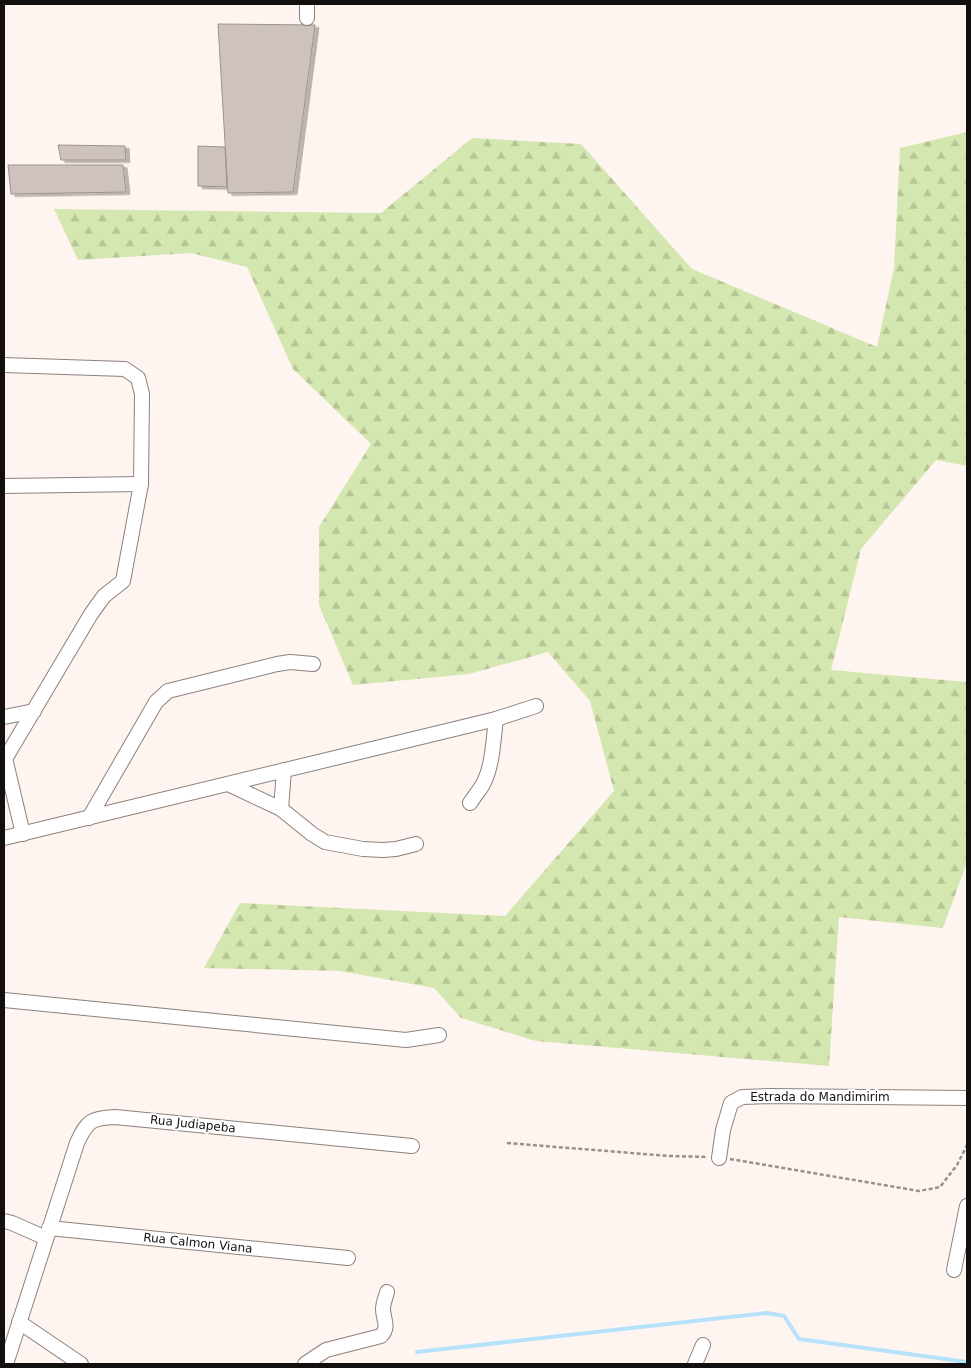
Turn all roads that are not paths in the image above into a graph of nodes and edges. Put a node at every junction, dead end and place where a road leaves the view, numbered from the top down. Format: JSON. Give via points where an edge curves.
{"nodes":[{"id":1,"x":4,"y":365,"type":"edge"},
{"id":2,"x":141,"y":484,"type":"junction"},
{"id":3,"x":4,"y":486,"type":"edge"},
{"id":4,"x":313,"y":664,"type":"dead end"},
{"id":5,"x":536,"y":706,"type":"dead end"},
{"id":6,"x":34,"y":711,"type":"junction"},
{"id":7,"x":4,"y":717,"type":"edge"},
{"id":8,"x":496,"y":719,"type":"junction"},
{"id":9,"x":5,"y":757,"type":"edge"},
{"id":10,"x":284,"y":770,"type":"junction"},
{"id":11,"x":228,"y":784,"type":"junction"},
{"id":12,"x":470,"y":803,"type":"dead end"},
{"id":13,"x":281,"y":809,"type":"junction"},
{"id":14,"x":89,"y":818,"type":"junction"},
{"id":15,"x":23,"y":834,"type":"junction"},
{"id":16,"x":4,"y":838,"type":"edge"},
{"id":17,"x":416,"y":844,"type":"dead end"},
{"id":18,"x":4,"y":1000,"type":"edge"},
{"id":19,"x":439,"y":1035,"type":"dead end"},
{"id":20,"x":967,"y":1098,"type":"edge"},
{"id":21,"x":412,"y":1146,"type":"dead end"},
{"id":22,"x":719,"y":1158,"type":"road end"},
{"id":23,"x":967,"y":1206,"type":"edge"},
{"id":24,"x":4,"y":1221,"type":"edge"},
{"id":25,"x":47,"y":1233,"type":"junction"},
{"id":26,"x":348,"y":1258,"type":"dead end"},
{"id":27,"x":954,"y":1270,"type":"dead end"},
{"id":28,"x":387,"y":1292,"type":"dead end"},
{"id":29,"x":19,"y":1322,"type":"junction"},
{"id":30,"x":702,"y":1345,"type":"dead end"},
{"id":31,"x":6,"y":1364,"type":"edge"},
{"id":32,"x":81,"y":1364,"type":"edge"},
{"id":33,"x":305,"y":1364,"type":"edge"},
{"id":34,"x":695,"y":1364,"type":"edge"}],
"edges":[{"from":1,"to":2,"type":"street","via":[[125,369],[138,378],[142,394]]},
{"from":2,"to":3,"type":"street"},
{"from":2,"to":6,"type":"street","via":[[122,581],[104,596],[91,614]]},
{"from":4,"to":14,"type":"street","via":[[277,664],[168,691],[156,702]]},
{"from":5,"to":8,"type":"street"},
{"from":6,"to":7,"type":"street"},
{"from":6,"to":9,"type":"street"},
{"from":8,"to":10,"type":"street"},
{"from":8,"to":12,"type":"street","via":[[487,776]]},
{"from":9,"to":15,"type":"street"},
{"from":10,"to":11,"type":"street"},
{"from":10,"to":13,"type":"street"},
{"from":11,"to":13,"type":"street"},
{"from":11,"to":14,"type":"street"},
{"from":13,"to":17,"type":"street","via":[[325,842],[383,850]]},
{"from":14,"to":15,"type":"street"},
{"from":15,"to":16,"type":"street"},
{"from":18,"to":19,"type":"street","via":[[406,1040]]},
{"from":20,"to":22,"type":"street","name":"Estrada do Mandimirim","via":[[742,1097],[731,1103]]},
{"from":21,"to":25,"type":"street","name":"Rua Judiapeba","via":[[125,1118],[96,1118],[85,1126],[77,1143]]},
{"from":23,"to":27,"type":"street"},
{"from":24,"to":25,"type":"street","name":"Rua Calmon Viana"},
{"from":25,"to":26,"type":"street","name":"Rua Calmon Viana"},
{"from":25,"to":29,"type":"street","name":"Rua Judiapeba"},
{"from":28,"to":33,"type":"street","via":[[383,1308],[386,1327],[382,1336],[326,1350]]},
{"from":29,"to":31,"type":"street","name":"Rua Judiapeba"},
{"from":29,"to":32,"type":"street"},
{"from":30,"to":34,"type":"street"}]}
